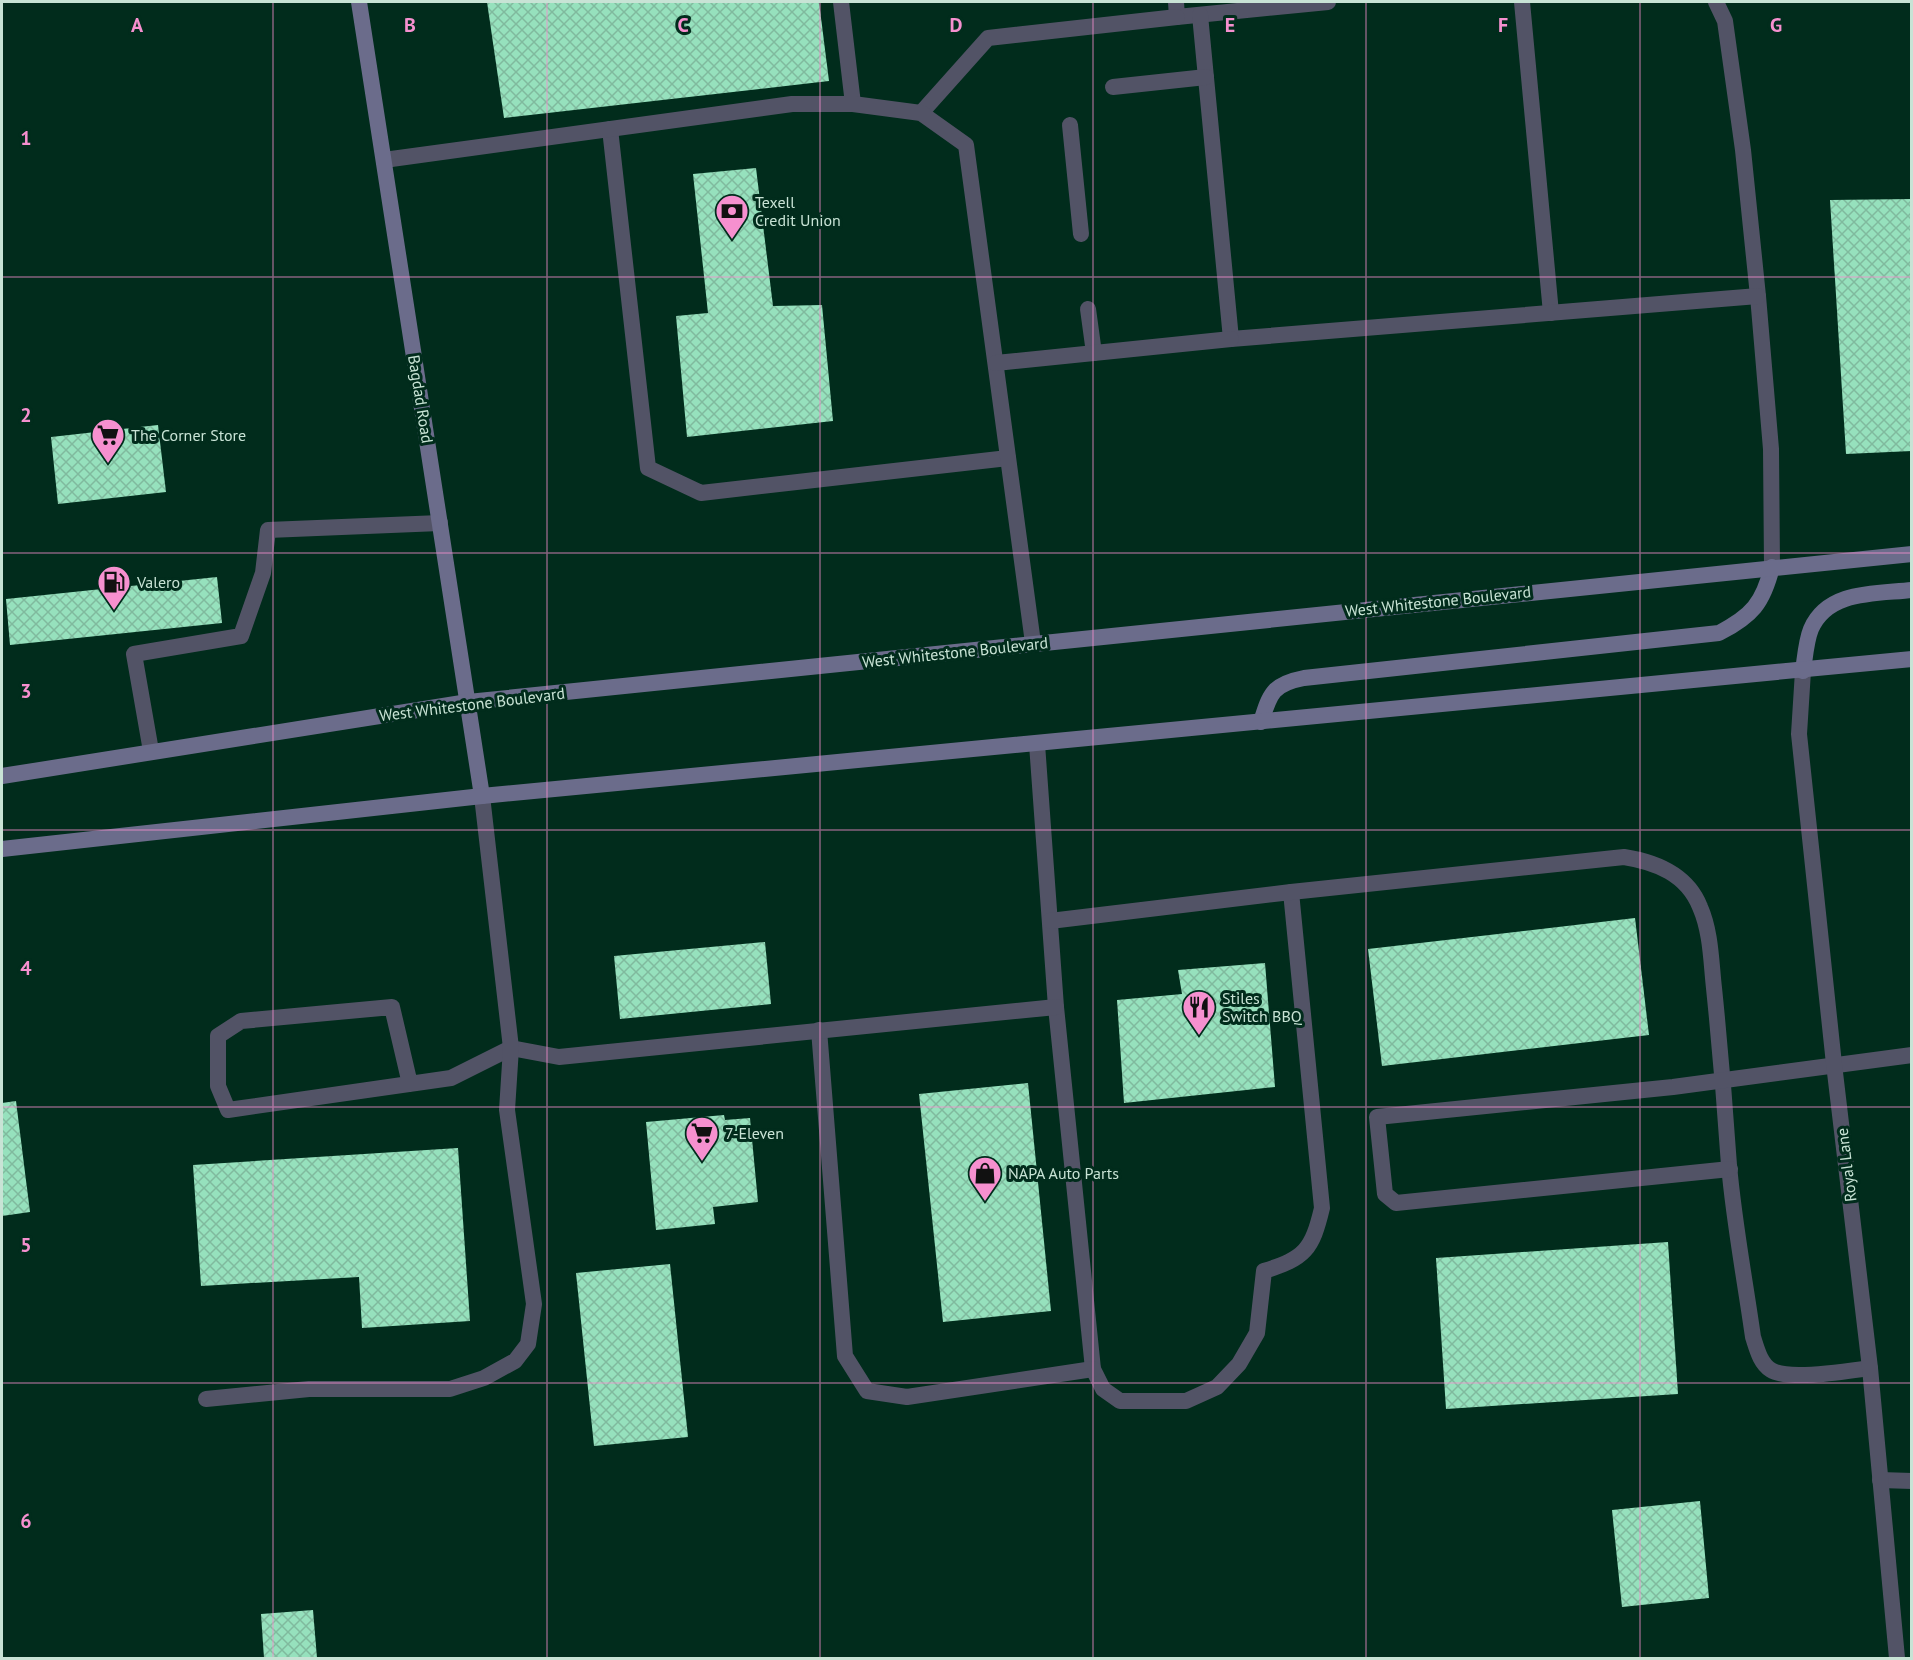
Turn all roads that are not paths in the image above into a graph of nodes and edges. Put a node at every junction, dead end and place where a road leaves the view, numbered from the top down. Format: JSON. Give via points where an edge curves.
{"nodes":[{"id":1,"x":359,"y":2,"type":"edge"},
{"id":2,"x":841,"y":2,"type":"edge"},
{"id":3,"x":1328,"y":2,"type":"edge"},
{"id":4,"x":1522,"y":2,"type":"edge"},
{"id":5,"x":1716,"y":2,"type":"edge"},
{"id":6,"x":1177,"y":9,"type":"edge"},
{"id":7,"x":1200,"y":15,"type":"junction"},
{"id":8,"x":1206,"y":77,"type":"junction"},
{"id":9,"x":1113,"y":87,"type":"dead end"},
{"id":10,"x":853,"y":104,"type":"junction"},
{"id":11,"x":921,"y":113,"type":"junction"},
{"id":12,"x":1070,"y":125,"type":"dead end"},
{"id":13,"x":610,"y":129,"type":"junction"},
{"id":14,"x":384,"y":160,"type":"junction"},
{"id":15,"x":1081,"y":234,"type":"dead end"},
{"id":16,"x":1758,"y":296,"type":"junction"},
{"id":17,"x":1089,"y":309,"type":"dead end"},
{"id":18,"x":1551,"y":313,"type":"junction"},
{"id":19,"x":1231,"y":339,"type":"junction"},
{"id":20,"x":1094,"y":352,"type":"junction"},
{"id":21,"x":996,"y":363,"type":"junction"},
{"id":22,"x":1008,"y":458,"type":"junction"},
{"id":23,"x":440,"y":523,"type":"junction"},
{"id":24,"x":1911,"y":554,"type":"edge"},
{"id":25,"x":1772,"y":567,"type":"junction"},
{"id":26,"x":1911,"y":590,"type":"edge"},
{"id":27,"x":1033,"y":643,"type":"junction"},
{"id":28,"x":1911,"y":659,"type":"edge"},
{"id":29,"x":1803,"y":671,"type":"junction"},
{"id":30,"x":468,"y":702,"type":"junction"},
{"id":31,"x":1261,"y":722,"type":"junction"},
{"id":32,"x":1037,"y":744,"type":"junction"},
{"id":33,"x":152,"y":751,"type":"junction"},
{"id":34,"x":2,"y":776,"type":"edge"},
{"id":35,"x":482,"y":796,"type":"junction"},
{"id":36,"x":2,"y":849,"type":"edge"},
{"id":37,"x":1291,"y":892,"type":"junction"},
{"id":38,"x":1050,"y":921,"type":"junction"},
{"id":39,"x":1056,"y":1007,"type":"junction"},
{"id":40,"x":819,"y":1030,"type":"junction"},
{"id":41,"x":511,"y":1048,"type":"junction"},
{"id":42,"x":1911,"y":1055,"type":"edge"},
{"id":43,"x":1834,"y":1064,"type":"junction"},
{"id":44,"x":1724,"y":1080,"type":"junction"},
{"id":45,"x":410,"y":1084,"type":"junction"},
{"id":46,"x":1730,"y":1169,"type":"junction"},
{"id":47,"x":1870,"y":1368,"type":"junction"},
{"id":48,"x":1093,"y":1369,"type":"junction"},
{"id":49,"x":206,"y":1399,"type":"dead end"},
{"id":50,"x":1880,"y":1480,"type":"junction"},
{"id":51,"x":1911,"y":1481,"type":"edge"},
{"id":52,"x":1898,"y":1659,"type":"edge"}],
"edges":[{"from":1,"to":14,"type":"main road","name":"Bagdad Road"},
{"from":2,"to":10,"type":"street"},
{"from":3,"to":7,"type":"street"},
{"from":4,"to":18,"type":"street"},
{"from":5,"to":16,"type":"street","via":[[1725,21]]},
{"from":6,"to":7,"type":"street"},
{"from":6,"to":11,"type":"street","via":[[988,38]]},
{"from":7,"to":8,"type":"street"},
{"from":8,"to":9,"type":"street"},
{"from":8,"to":19,"type":"street"},
{"from":10,"to":11,"type":"street"},
{"from":10,"to":13,"type":"street","via":[[792,105]]},
{"from":11,"to":21,"type":"street","via":[[966,145]]},
{"from":12,"to":15,"type":"street"},
{"from":13,"to":14,"type":"street"},
{"from":13,"to":22,"type":"street","via":[[648,468],[701,493]]},
{"from":14,"to":23,"type":"main road","name":"Bagdad Road"},
{"from":16,"to":18,"type":"street"},
{"from":16,"to":25,"type":"street","via":[[1771,449]]},
{"from":17,"to":20,"type":"street"},
{"from":18,"to":19,"type":"street"},
{"from":19,"to":20,"type":"street"},
{"from":20,"to":21,"type":"street"},
{"from":21,"to":22,"type":"street"},
{"from":22,"to":27,"type":"street"},
{"from":23,"to":30,"type":"main road","name":"Bagdad Road"},
{"from":23,"to":33,"type":"street","via":[[268,530],[263,573],[241,636],[134,654]]},
{"from":24,"to":25,"type":"main road","name":"West Whitestone Boulevard"},
{"from":25,"to":27,"type":"main road","name":"West Whitestone Boulevard"},
{"from":25,"to":31,"type":"main road","via":[[1766,592],[1751,613],[1719,633],[1304,678],[1276,687],[1268,698]]},
{"from":26,"to":29,"type":"main road","via":[[1855,596],[1822,611],[1811,630]]},
{"from":27,"to":30,"type":"main road","name":"West Whitestone Boulevard"},
{"from":28,"to":29,"type":"main road"},
{"from":29,"to":31,"type":"main road"},
{"from":29,"to":43,"type":"street","name":"Royal Lane","via":[[1799,734]]},
{"from":30,"to":33,"type":"main road","name":"West Whitestone Boulevard"},
{"from":30,"to":35,"type":"main road","name":"Bagdad Road"},
{"from":31,"to":32,"type":"main road"},
{"from":32,"to":35,"type":"main road"},
{"from":32,"to":38,"type":"street"},
{"from":33,"to":34,"type":"main road","name":"West Whitestone Boulevard"},
{"from":35,"to":36,"type":"main road"},
{"from":35,"to":41,"type":"street"},
{"from":37,"to":38,"type":"street"},
{"from":37,"to":44,"type":"street","via":[[1624,857],[1651,861],[1671,872],[1700,906],[1708,933]]},
{"from":37,"to":48,"type":"street","via":[[1319,1163],[1322,1208],[1315,1239],[1292,1262],[1264,1271],[1257,1333],[1239,1364],[1217,1387],[1186,1401],[1120,1401],[1103,1389]]},
{"from":38,"to":39,"type":"street"},
{"from":39,"to":40,"type":"street"},
{"from":39,"to":48,"type":"street"},
{"from":40,"to":41,"type":"street","via":[[559,1057]]},
{"from":40,"to":48,"type":"street","via":[[845,1356],[867,1391],[907,1398]]},
{"from":41,"to":45,"type":"street","via":[[451,1078]]},
{"from":41,"to":49,"type":"street","via":[[507,1110],[534,1304],[528,1344],[515,1361],[484,1378],[450,1389],[309,1389]]},
{"from":42,"to":43,"type":"street"},
{"from":43,"to":44,"type":"street"},
{"from":43,"to":47,"type":"street","name":"Royal Lane"},
{"from":44,"to":46,"type":"street"},
{"from":44,"to":46,"type":"street","via":[[1377,1117],[1385,1194],[1396,1203]]},
{"from":45,"to":45,"type":"street","via":[[228,1110],[218,1086],[218,1036],[241,1021],[392,1007]]},
{"from":46,"to":47,"type":"street","via":[[1753,1338],[1760,1357],[1772,1371],[1804,1376]]},
{"from":47,"to":50,"type":"street","name":"Royal Lane"},
{"from":50,"to":51,"type":"street"},
{"from":50,"to":52,"type":"street","name":"Royal Lane"}]}
